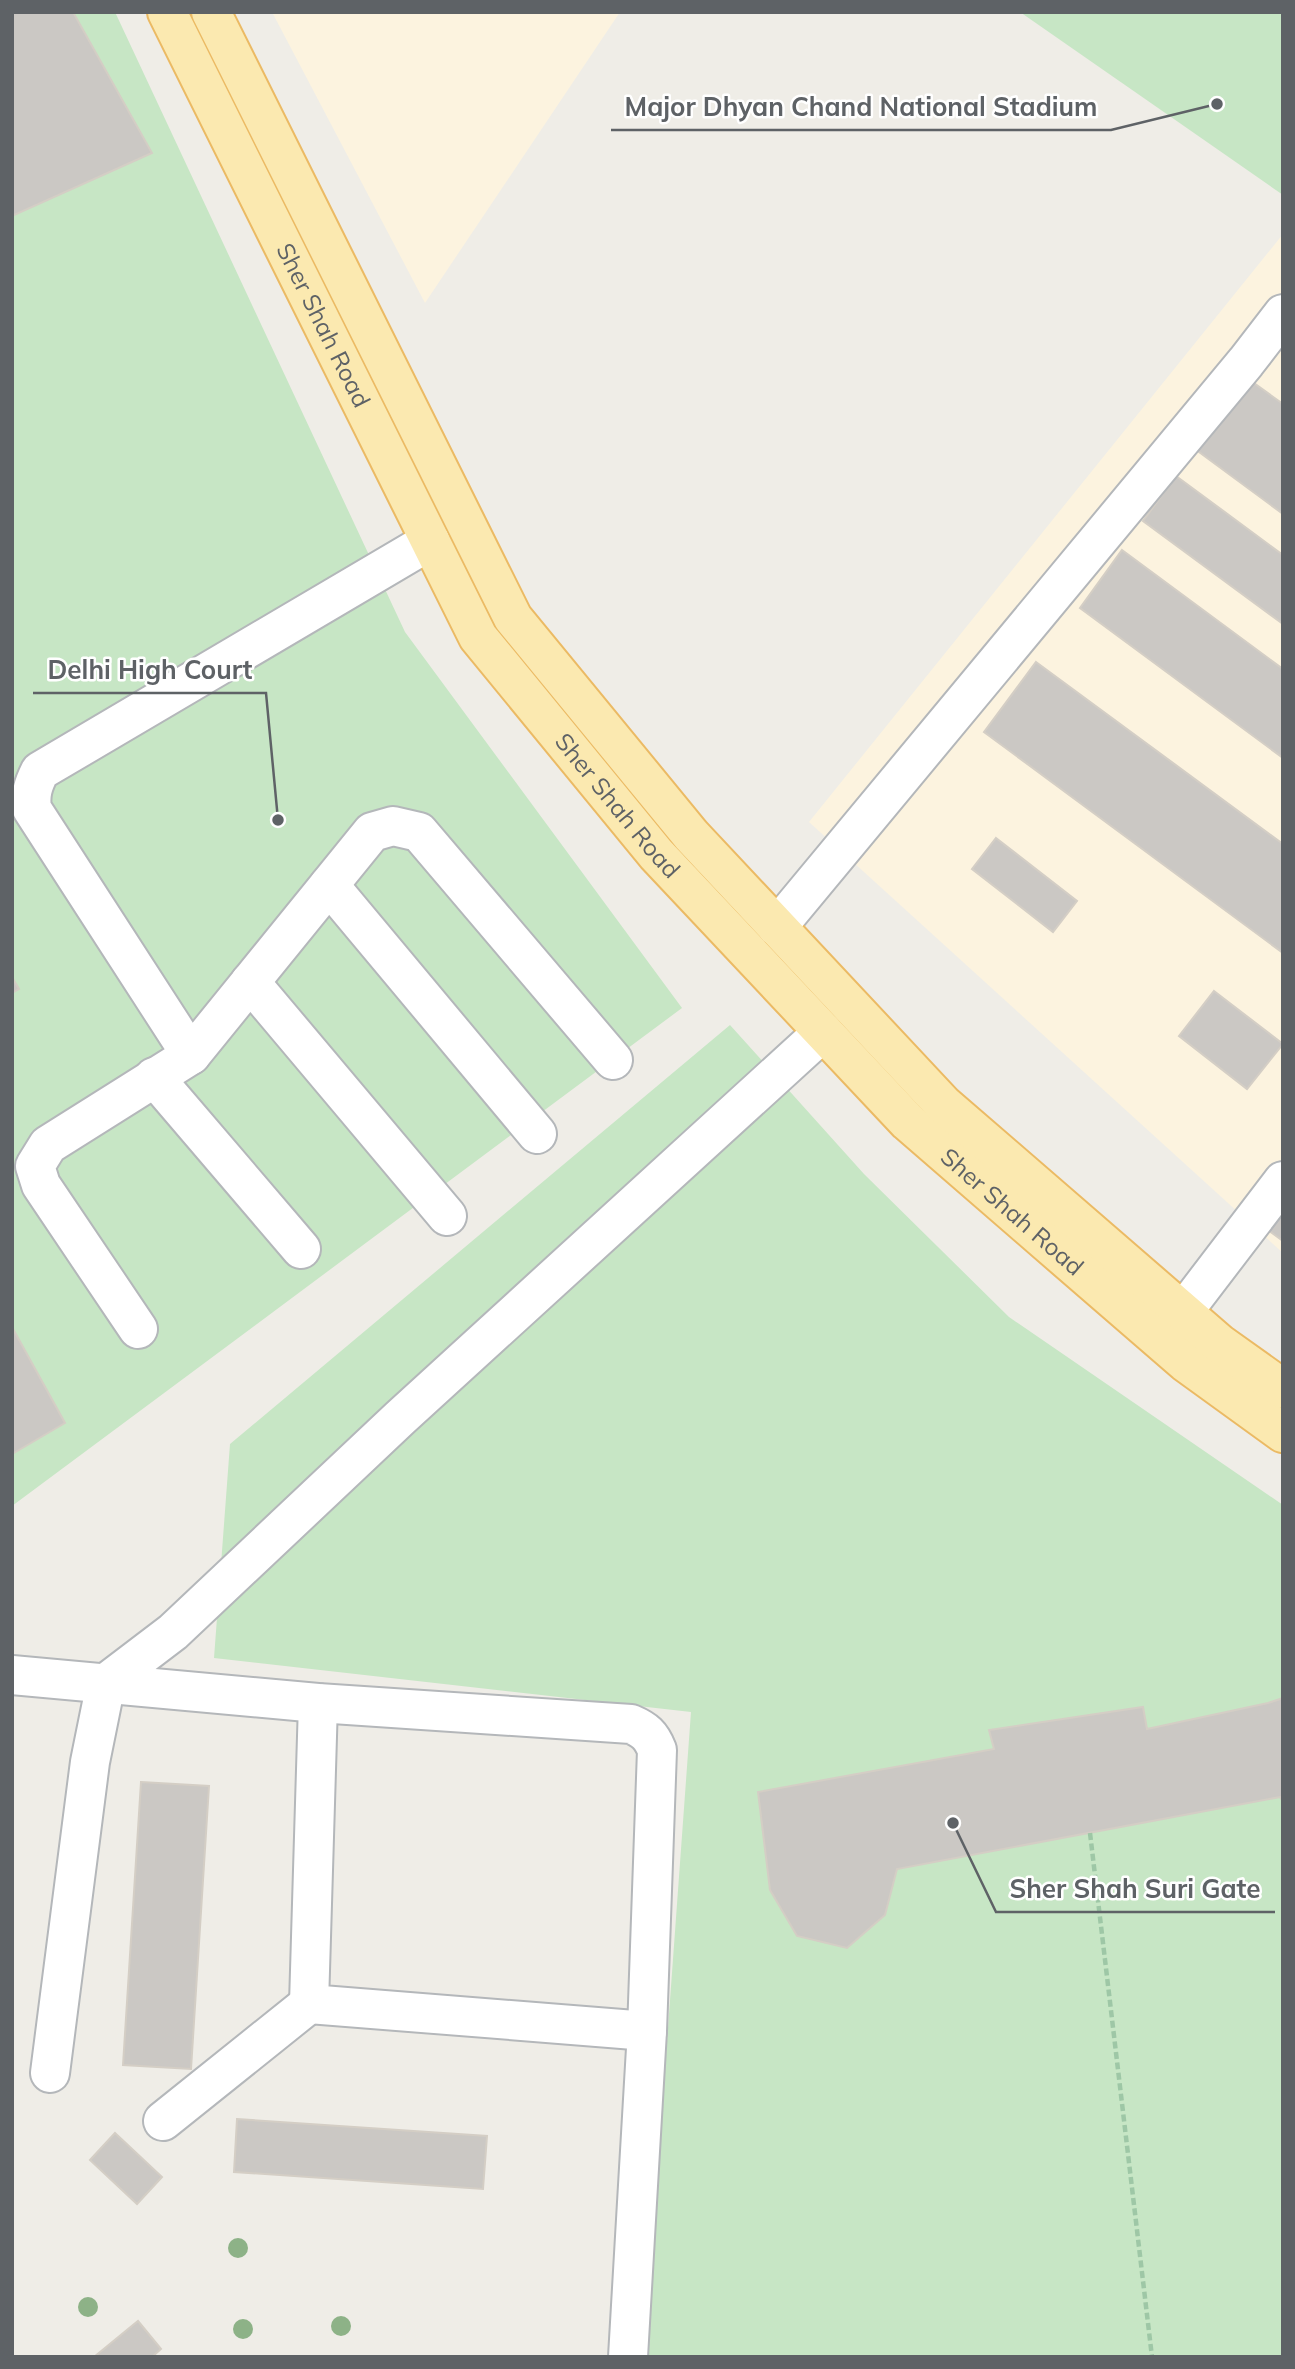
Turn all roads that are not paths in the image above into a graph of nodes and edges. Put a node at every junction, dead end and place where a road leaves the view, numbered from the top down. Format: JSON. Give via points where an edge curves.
{"nodes":[{"id":1,"x":167,"y":12,"type":"edge"},
{"id":2,"x":211,"y":12,"type":"edge"},
{"id":3,"x":1283,"y":314,"type":"edge"},
{"id":4,"x":430,"y":541,"type":"junction"},
{"id":5,"x":329,"y":886,"type":"junction"},
{"id":6,"x":777,"y":927,"type":"junction"},
{"id":7,"x":250,"y":982,"type":"junction"},
{"id":8,"x":823,"y":1032,"type":"junction"},
{"id":9,"x":191,"y":1055,"type":"junction"},
{"id":10,"x":612,"y":1060,"type":"dead end"},
{"id":11,"x":154,"y":1077,"type":"junction"},
{"id":12,"x":537,"y":1134,"type":"dead end"},
{"id":13,"x":1283,"y":1181,"type":"edge"},
{"id":14,"x":447,"y":1216,"type":"dead end"},
{"id":15,"x":301,"y":1249,"type":"dead end"},
{"id":16,"x":1183,"y":1312,"type":"junction"},
{"id":17,"x":138,"y":1329,"type":"dead end"},
{"id":18,"x":1283,"y":1389,"type":"edge"},
{"id":19,"x":1283,"y":1433,"type":"edge"},
{"id":20,"x":12,"y":1675,"type":"edge"},
{"id":21,"x":106,"y":1683,"type":"junction"},
{"id":22,"x":318,"y":1703,"type":"junction"},
{"id":23,"x":309,"y":2004,"type":"junction"},
{"id":24,"x":647,"y":2031,"type":"junction"},
{"id":25,"x":50,"y":2073,"type":"dead end"},
{"id":26,"x":163,"y":2121,"type":"dead end"},
{"id":27,"x":628,"y":2357,"type":"edge"}],
"edges":[{"from":1,"to":4,"type":"main road","name":"Sher Shah Road"},
{"from":2,"to":6,"type":"main road","name":"Sher Shah Road","via":[[513,618],[691,835]]},
{"from":3,"to":6,"type":"street"},
{"from":4,"to":8,"type":"main road","name":"Sher Shah Road","via":[[478,637],[656,854]]},
{"from":4,"to":9,"type":"street","via":[[40,771],[36,778],[30,797],[32,810]]},
{"from":5,"to":7,"type":"street"},
{"from":5,"to":10,"type":"street","via":[[372,832],[393,827],[419,832]]},
{"from":5,"to":12,"type":"street"},
{"from":6,"to":16,"type":"main road","name":"Sher Shah Road","via":[[943,1104]]},
{"from":7,"to":9,"type":"street"},
{"from":7,"to":14,"type":"street"},
{"from":8,"to":19,"type":"main road","name":"Sher Shah Road","via":[[908,1122],[1185,1362]]},
{"from":8,"to":21,"type":"street","via":[[410,1408],[173,1632]]},
{"from":9,"to":11,"type":"street"},
{"from":11,"to":15,"type":"street"},
{"from":11,"to":17,"type":"street","via":[[48,1145],[35,1166],[41,1185]]},
{"from":13,"to":16,"type":"street"},
{"from":16,"to":18,"type":"main road","name":"Sher Shah Road"},
{"from":20,"to":21,"type":"street"},
{"from":21,"to":22,"type":"street"},
{"from":21,"to":25,"type":"street","via":[[90,1762]]},
{"from":22,"to":23,"type":"street"},
{"from":22,"to":24,"type":"street","via":[[631,1724],[644,1730],[657,1750]]},
{"from":23,"to":24,"type":"street"},
{"from":23,"to":26,"type":"street"},
{"from":24,"to":27,"type":"street"}]}
